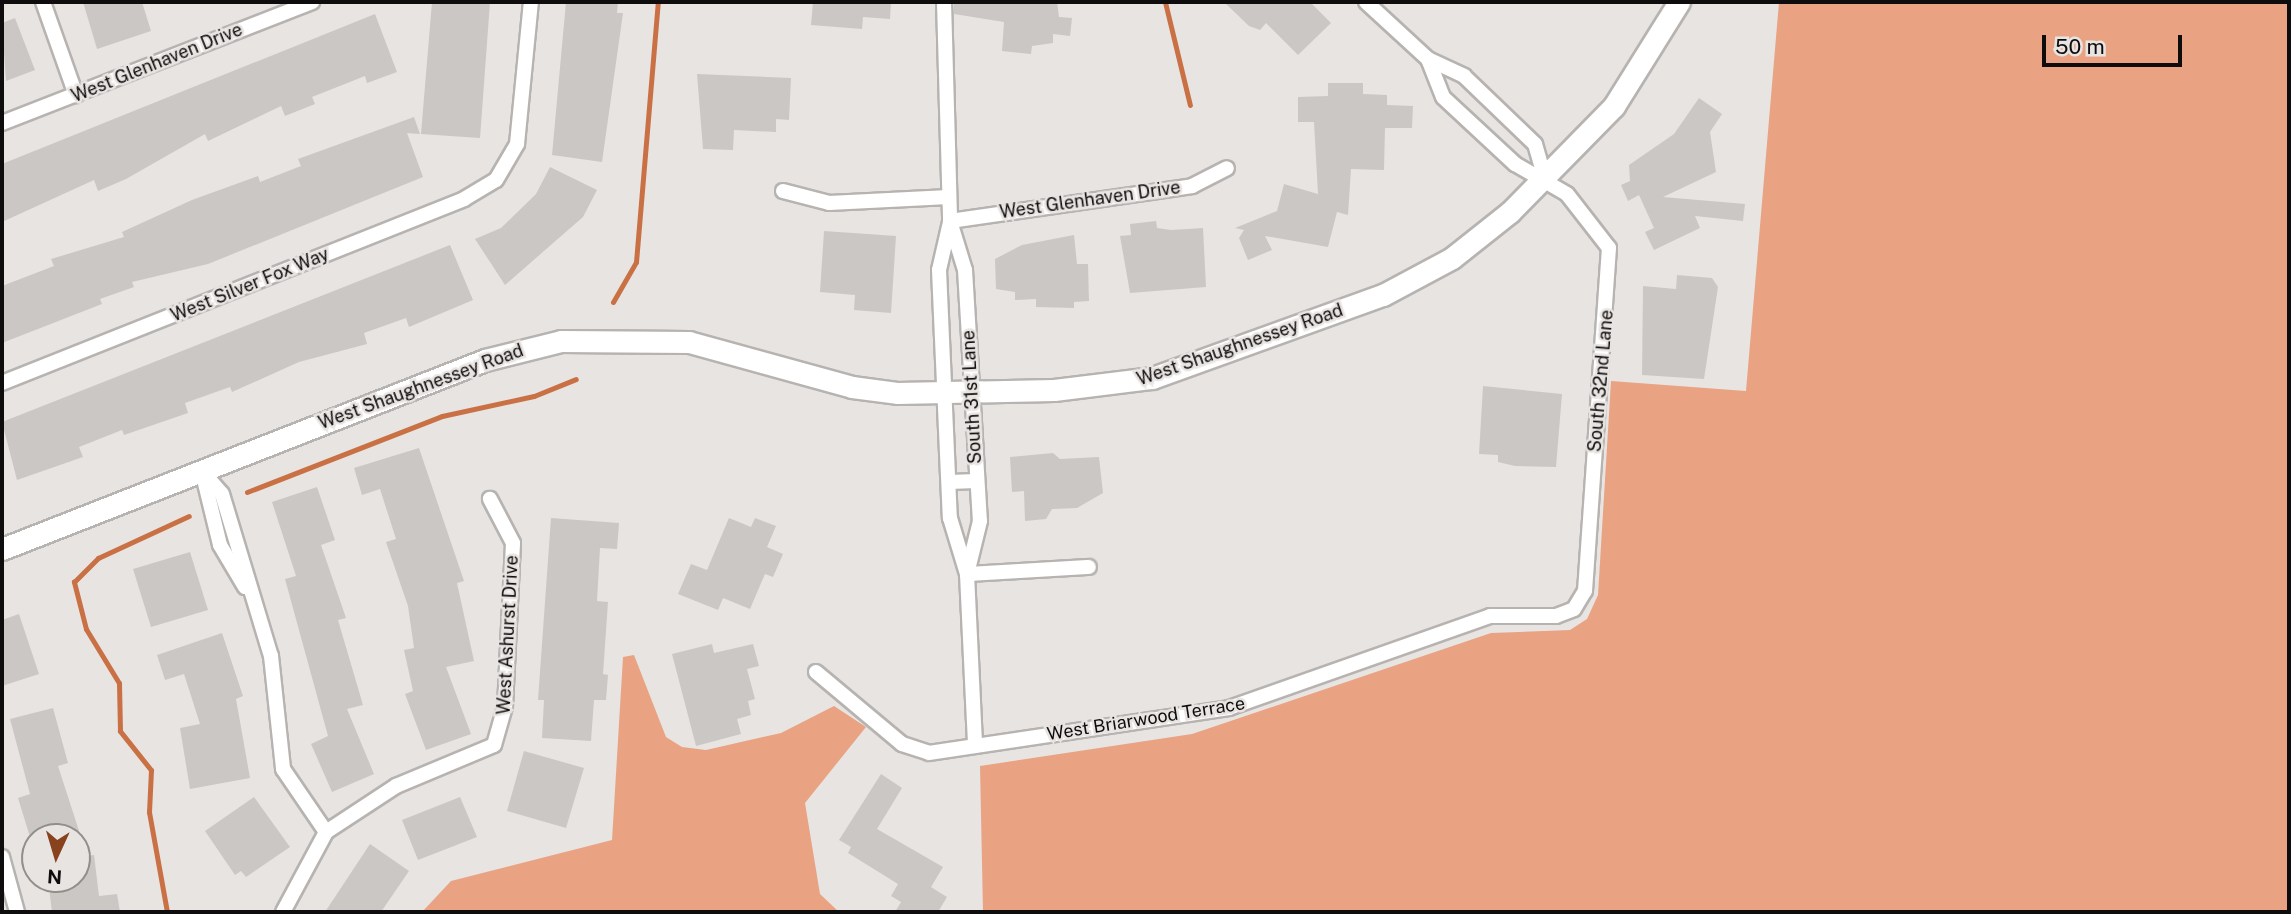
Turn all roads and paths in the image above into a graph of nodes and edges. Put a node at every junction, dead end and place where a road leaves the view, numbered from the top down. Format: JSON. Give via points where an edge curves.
{"nodes":[{"id":1,"x":43,"y":2,"type":"edge"},
{"id":2,"x":312,"y":2,"type":"edge"},
{"id":3,"x":531,"y":2,"type":"edge"},
{"id":4,"x":944,"y":2,"type":"edge"},
{"id":5,"x":1366,"y":2,"type":"edge"},
{"id":6,"x":1679,"y":2,"type":"edge"},
{"id":7,"x":288,"y":6,"type":"edge"},
{"id":8,"x":1428,"y":59,"type":"junction"},
{"id":9,"x":76,"y":95,"type":"junction"},
{"id":10,"x":2,"y":123,"type":"edge"},
{"id":11,"x":1227,"y":168,"type":"dead end"},
{"id":12,"x":1545,"y":178,"type":"junction"},
{"id":13,"x":783,"y":191,"type":"dead end"},
{"id":14,"x":948,"y":197,"type":"junction"},
{"id":15,"x":950,"y":220,"type":"junction"},
{"id":16,"x":967,"y":313,"type":"junction"},
{"id":17,"x":941,"y":314,"type":"junction"},
{"id":18,"x":2,"y":383,"type":"edge"},
{"id":19,"x":945,"y":393,"type":"junction"},
{"id":20,"x":972,"y":393,"type":"junction"},
{"id":21,"x":202,"y":471,"type":"junction"},
{"id":22,"x":977,"y":481,"type":"junction"},
{"id":23,"x":949,"y":482,"type":"junction"},
{"id":24,"x":490,"y":499,"type":"dead end"},
{"id":25,"x":2,"y":549,"type":"edge"},
{"id":26,"x":1089,"y":567,"type":"dead end"},
{"id":27,"x":967,"y":574,"type":"junction"},
{"id":28,"x":1574,"y":608,"type":"joint"},
{"id":29,"x":816,"y":672,"type":"dead end"},
{"id":30,"x":975,"y":746,"type":"junction"},
{"id":31,"x":326,"y":832,"type":"junction"},
{"id":32,"x":2,"y":857,"type":"edge"},
{"id":33,"x":17,"y":912,"type":"edge"},
{"id":34,"x":283,"y":912,"type":"edge"}],
"edges":[{"from":1,"to":9,"type":"street"},
{"from":2,"to":7,"type":"street","name":"West Glenhaven Drive"},
{"from":3,"to":18,"type":"street","name":"West Silver Fox Way","via":[[517,144],[496,180],[464,199]]},
{"from":4,"to":14,"type":"street","name":"South 31st Lane"},
{"from":5,"to":8,"type":"street","name":"South 32nd Lane"},
{"from":6,"to":12,"type":"street","name":"West Shaughnessey Road","via":[[1614,106]]},
{"from":7,"to":9,"type":"street","name":"West Glenhaven Drive"},
{"from":8,"to":12,"type":"street","name":"South 32nd Lane","via":[[1443,97],[1515,164]]},
{"from":8,"to":12,"type":"street","name":"South 32nd Lane","via":[[1464,76],[1535,144]]},
{"from":9,"to":10,"type":"street","name":"West Glenhaven Drive"},
{"from":11,"to":15,"type":"street","name":"West Glenhaven Drive","via":[[1192,186]]},
{"from":12,"to":20,"type":"street","name":"West Shaughnessey Road","via":[[1452,258],[1383,295],[1152,378]]},
{"from":12,"to":28,"type":"street","name":"South 32nd Lane","via":[[1589,215],[1604,234],[1611,261],[1584,591]]},
{"from":13,"to":14,"type":"street","via":[[829,203]]},
{"from":14,"to":15,"type":"street","name":"South 31st Lane"},
{"from":15,"to":16,"type":"street","name":"South 31st Lane","via":[[965,270]]},
{"from":15,"to":17,"type":"street","name":"South 31st Lane","via":[[939,270]]},
{"from":16,"to":17,"type":"street"},
{"from":16,"to":20,"type":"street","name":"South 31st Lane"},
{"from":17,"to":19,"type":"street","name":"South 31st Lane"},
{"from":19,"to":20,"type":"street","name":"West Shaughnessey Road"},
{"from":19,"to":21,"type":"street","name":"West Shaughnessey Road","via":[[852,387],[689,342],[584,338],[485,360]]},
{"from":19,"to":23,"type":"street","name":"South 31st Lane"},
{"from":20,"to":22,"type":"street","name":"South 31st Lane"},
{"from":21,"to":25,"type":"street","name":"West Shaughnessey Road"},
{"from":21,"to":31,"type":"street","via":[[220,545],[248,591],[275,675],[274,715],[284,769]]},
{"from":22,"to":23,"type":"street"},
{"from":22,"to":27,"type":"street","name":"South 31st Lane","via":[[980,521]]},
{"from":23,"to":27,"type":"street","name":"South 31st Lane","via":[[950,519]]},
{"from":24,"to":31,"type":"street","name":"West Ashurst Drive","via":[[513,543],[505,707],[494,745],[396,786]]},
{"from":26,"to":27,"type":"street"},
{"from":27,"to":30,"type":"street","name":"South 31st Lane"},
{"from":28,"to":30,"type":"street","name":"West Briarwood Terrace","via":[[1556,616],[1490,616],[1255,702]]},
{"from":29,"to":30,"type":"street","name":"West Briarwood Terrace","via":[[916,752]]},
{"from":31,"to":34,"type":"street","name":"West Ashurst Drive"},
{"from":32,"to":33,"type":"street"}]}
